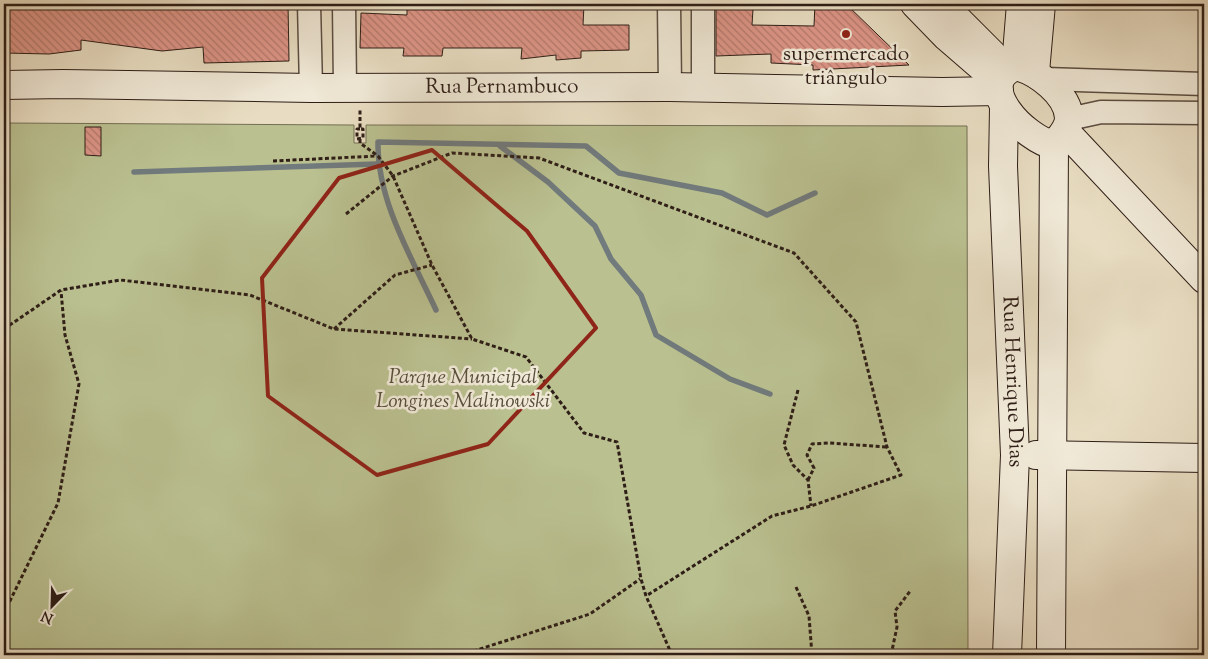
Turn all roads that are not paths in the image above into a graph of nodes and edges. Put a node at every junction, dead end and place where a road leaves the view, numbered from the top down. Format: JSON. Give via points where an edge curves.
{"nodes":[{"id":1,"x":309,"y":4,"type":"edge"},
{"id":2,"x":344,"y":4,"type":"edge"},
{"id":3,"x":669,"y":4,"type":"edge"},
{"id":4,"x":703,"y":4,"type":"edge"},
{"id":5,"x":915,"y":4,"type":"edge"},
{"id":6,"x":942,"y":4,"type":"edge"},
{"id":7,"x":1021,"y":4,"type":"edge"},
{"id":8,"x":1041,"y":4,"type":"edge"},
{"id":9,"x":1015,"y":81,"type":"junction"},
{"id":10,"x":1204,"y":84,"type":"edge"},
{"id":11,"x":4,"y":85,"type":"edge"},
{"id":12,"x":345,"y":87,"type":"junction"},
{"id":13,"x":670,"y":87,"type":"junction"},
{"id":14,"x":311,"y":88,"type":"junction"},
{"id":15,"x":703,"y":88,"type":"junction"},
{"id":16,"x":1204,"y":114,"type":"edge"},
{"id":17,"x":1063,"y":132,"type":"junction"},
{"id":18,"x":1204,"y":279,"type":"edge"},
{"id":19,"x":1015,"y":455,"type":"junction"},
{"id":20,"x":1053,"y":455,"type":"junction"},
{"id":21,"x":1204,"y":458,"type":"edge"},
{"id":22,"x":1007,"y":655,"type":"edge"},
{"id":23,"x":1051,"y":655,"type":"edge"}],
"edges":[{"from":1,"to":14,"type":"street"},
{"from":2,"to":12,"type":"street"},
{"from":3,"to":13,"type":"street"},
{"from":4,"to":15,"type":"street"},
{"from":5,"to":9,"type":"main road","via":[[947,37]]},
{"from":6,"to":9,"type":"main road"},
{"from":7,"to":9,"type":"main road","name":"Rua Henrique Dias"},
{"from":8,"to":9,"type":"main road","name":"Rua Henrique Dias"},
{"from":9,"to":10,"type":"street","name":"Rua Pernambuco"},
{"from":9,"to":15,"type":"main road","name":"Rua Pernambuco","via":[[942,92]]},
{"from":9,"to":17,"type":"main road","via":[[1066,106]]},
{"from":9,"to":17,"type":"main road","via":[[1028,132],[1043,143]]},
{"from":9,"to":19,"type":"main road","name":"Rua Henrique Dias","via":[[1003,166]]},
{"from":11,"to":14,"type":"main road","name":"Rua Pernambuco"},
{"from":12,"to":13,"type":"main road","name":"Rua Pernambuco"},
{"from":12,"to":14,"type":"main road","name":"Rua Pernambuco"},
{"from":13,"to":15,"type":"main road","name":"Rua Pernambuco"},
{"from":16,"to":17,"type":"street","via":[[1101,112]]},
{"from":17,"to":18,"type":"main road"},
{"from":17,"to":20,"type":"main road","name":"Rua Henrique Dias"},
{"from":19,"to":20,"type":"main road"},
{"from":19,"to":22,"type":"main road","name":"Rua Henrique Dias"},
{"from":20,"to":21,"type":"main road"},
{"from":20,"to":23,"type":"main road","name":"Rua Henrique Dias"}]}
